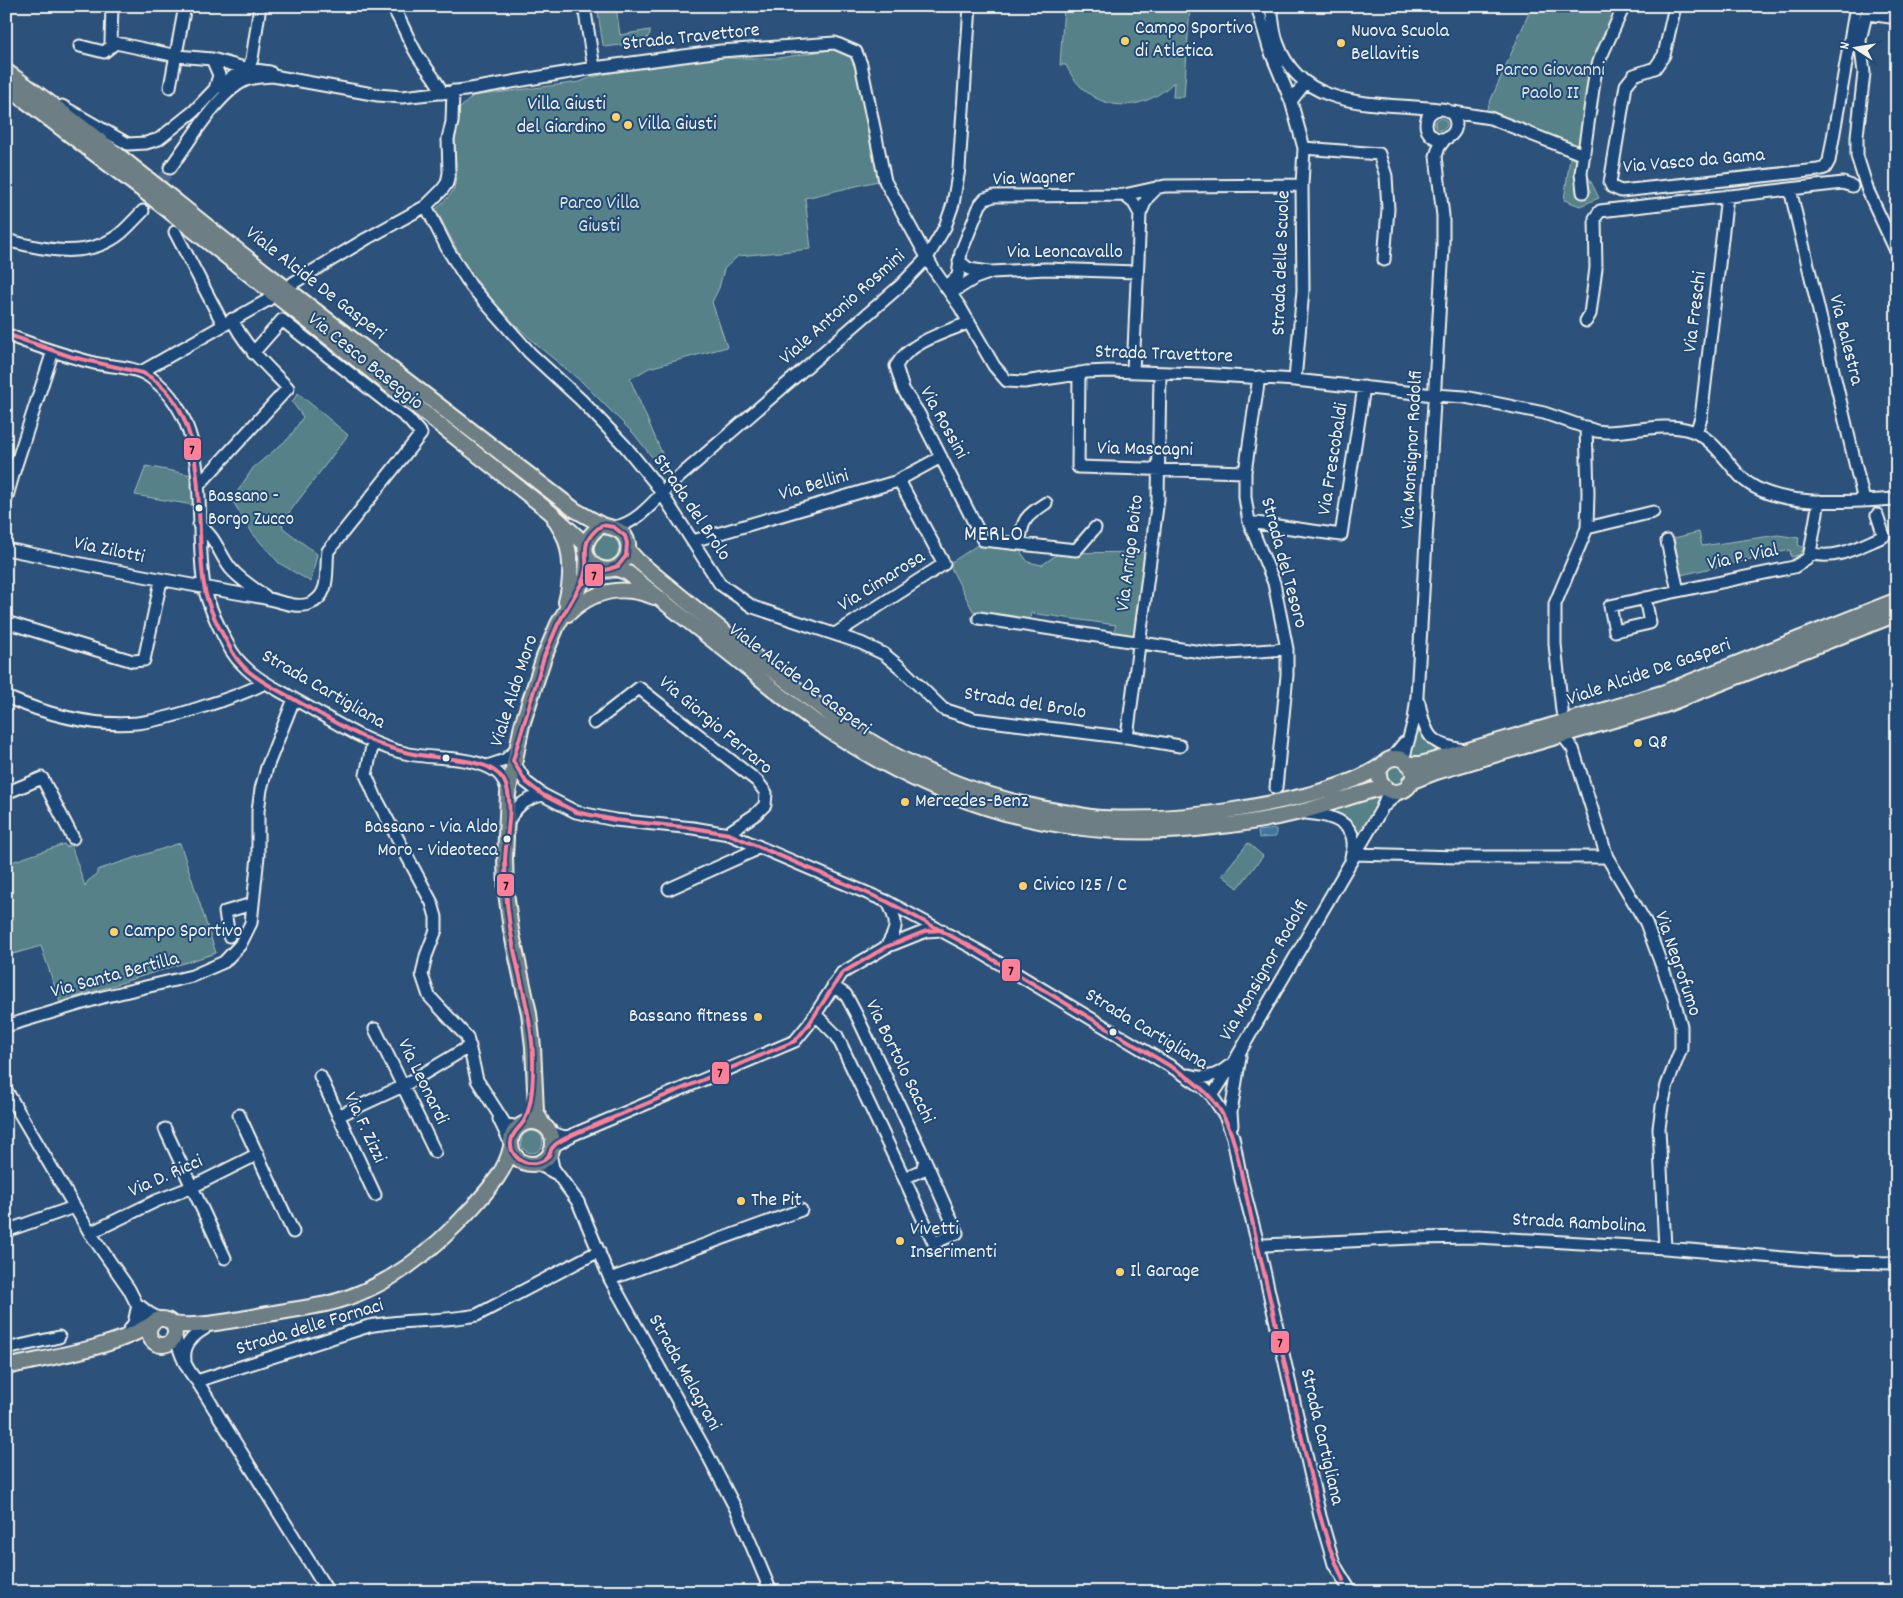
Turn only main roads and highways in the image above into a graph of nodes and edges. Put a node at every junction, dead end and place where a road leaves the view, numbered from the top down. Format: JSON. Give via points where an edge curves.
{"nodes":[{"id":1,"x":6,"y":70,"type":"edge"},
{"id":2,"x":6,"y":86,"type":"edge"},
{"id":3,"x":550,"y":512,"type":"junction"},
{"id":4,"x":608,"y":526,"type":"junction"},
{"id":5,"x":585,"y":544,"type":"junction"},
{"id":6,"x":628,"y":546,"type":"junction"},
{"id":7,"x":587,"y":558,"type":"junction"},
{"id":8,"x":610,"y":569,"type":"junction"},
{"id":9,"x":580,"y":586,"type":"junction"},
{"id":10,"x":659,"y":599,"type":"junction"},
{"id":11,"x":1897,"y":600,"type":"edge"},
{"id":12,"x":1897,"y":614,"type":"edge"},
{"id":13,"x":561,"y":619,"type":"junction"},
{"id":14,"x":1396,"y":762,"type":"junction"},
{"id":15,"x":1396,"y":788,"type":"junction"},
{"id":16,"x":533,"y":1082,"type":"junction"},
{"id":17,"x":521,"y":1125,"type":"junction"},
{"id":18,"x":547,"y":1128,"type":"junction"},
{"id":19,"x":511,"y":1145,"type":"junction"},
{"id":20,"x":533,"y":1164,"type":"junction"},
{"id":21,"x":492,"y":1186,"type":"junction"},
{"id":22,"x":226,"y":1321,"type":"junction"},
{"id":23,"x":167,"y":1330,"type":"junction"},
{"id":24,"x":86,"y":1349,"type":"junction"},
{"id":25,"x":6,"y":1367,"type":"edge"}],
"edges":[{"from":1,"to":4,"type":"main road","name":"Viale Alcide De Gasperi","via":[[567,504],[590,520]]},
{"from":2,"to":3,"type":"main road","name":"Viale Alcide De Gasperi"},
{"from":3,"to":5,"type":"main road","name":"Viale Alcide De Gasperi"},
{"from":3,"to":13,"type":"main road","via":[[565,538],[569,559],[570,586]]},
{"from":4,"to":5,"type":"main road","via":[[590,534]]},
{"from":4,"to":6,"type":"main road","name":"Viale Alcide De Gasperi","via":[[625,536]]},
{"from":5,"to":7,"type":"main road"},
{"from":6,"to":8,"type":"main road","via":[[623,562]]},
{"from":6,"to":14,"type":"main road","name":"Viale Alcide De Gasperi","via":[[638,561],[728,636],[854,732],[927,771],[999,798],[1101,818],[1170,818],[1274,803],[1319,791]]},
{"from":7,"to":8,"type":"main road","name":"Viale Alcide De Gasperi","via":[[594,566]]},
{"from":7,"to":9,"type":"main road","name":"Viale Aldo Moro","via":[[586,576]]},
{"from":8,"to":9,"type":"main road","name":"Viale Aldo Moro"},
{"from":8,"to":10,"type":"main road","name":"Viale Alcide De Gasperi","via":[[628,573]]},
{"from":9,"to":13,"type":"main road","name":"Viale Aldo Moro"},
{"from":10,"to":13,"type":"main road","via":[[617,590],[588,598]]},
{"from":10,"to":15,"type":"main road","name":"Viale Alcide De Gasperi","via":[[814,720],[876,760],[973,804],[1040,822],[1102,830],[1167,831],[1213,827],[1298,812]]},
{"from":11,"to":14,"type":"main road","name":"Viale Alcide De Gasperi","via":[[1662,693],[1421,764]]},
{"from":12,"to":15,"type":"main road","name":"Viale Alcide De Gasperi","via":[[1665,705],[1436,772]]},
{"from":13,"to":16,"type":"main road","name":"Viale Aldo Moro","via":[[534,688],[508,794],[506,892],[529,1013]]},
{"from":14,"to":15,"type":"main road","via":[[1412,773]]},
{"from":14,"to":15,"type":"main road","via":[[1379,774],[1381,784]]},
{"from":16,"to":17,"type":"main road","name":"Viale Aldo Moro"},
{"from":16,"to":18,"type":"main road","name":"Viale Aldo Moro","via":[[536,1111]]},
{"from":17,"to":18,"type":"main road","via":[[537,1122]]},
{"from":17,"to":19,"type":"main road","name":"Viale Aldo Moro","via":[[514,1132]]},
{"from":18,"to":20,"type":"main road","name":"Viale Aldo Moro","via":[[553,1142],[551,1150],[544,1160]]},
{"from":19,"to":20,"type":"main road","via":[[520,1160]]},
{"from":19,"to":21,"type":"main road","name":"Viale Aldo Moro","via":[[510,1154]]},
{"from":20,"to":21,"type":"main road","name":"Viale Aldo Moro","via":[[507,1173]]},
{"from":21,"to":22,"type":"main road","name":"Viale Aldo Moro","via":[[424,1256],[394,1276],[328,1303]]},
{"from":22,"to":23,"type":"main road","name":"Viale Aldo Moro"},
{"from":22,"to":23,"type":"main road","name":"Viale Aldo Moro","via":[[204,1329]]},
{"from":23,"to":24,"type":"main road","name":"Viale Aldo Moro","via":[[136,1334]]},
{"from":23,"to":24,"type":"main road","name":"Viale Aldo Moro","via":[[149,1334],[153,1342]]},
{"from":24,"to":25,"type":"main road","name":"Viale Aldo Moro"}]}
